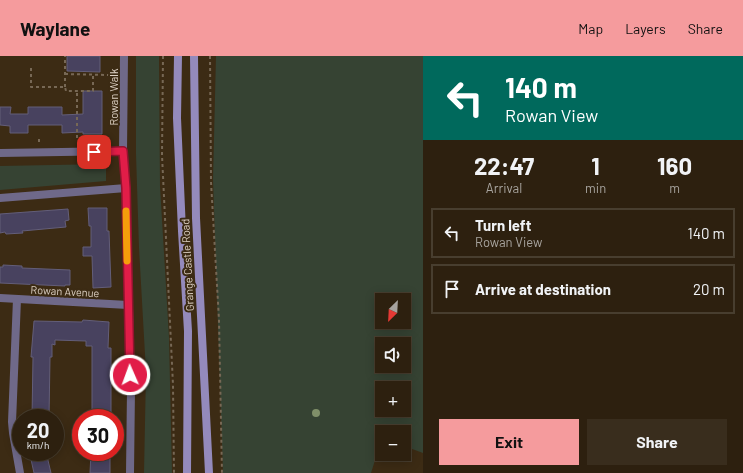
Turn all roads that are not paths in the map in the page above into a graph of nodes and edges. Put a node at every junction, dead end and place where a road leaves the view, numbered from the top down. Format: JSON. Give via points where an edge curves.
{"nodes":[{"id":1,"x":124,"y":56,"type":"edge"},
{"id":2,"x":178,"y":56,"type":"edge"},
{"id":3,"x":194,"y":56,"type":"edge"},
{"id":4,"x":123,"y":151,"type":"junction"},
{"id":5,"x":0,"y":153,"type":"edge"},
{"id":6,"x":126,"y":188,"type":"junction"},
{"id":7,"x":0,"y":198,"type":"edge"},
{"id":8,"x":0,"y":298,"type":"edge"},
{"id":9,"x":17,"y":299,"type":"junction"},
{"id":10,"x":128,"y":305,"type":"junction"},
{"id":11,"x":20,"y":473,"type":"edge"},
{"id":12,"x":130,"y":473,"type":"edge"},
{"id":13,"x":187,"y":473,"type":"edge"},
{"id":14,"x":210,"y":473,"type":"edge"}],
"edges":[{"from":1,"to":4,"type":"street","name":"Rowan Walk"},
{"from":2,"to":13,"type":"main road","name":"Grange Castle Road","via":[[177,118],[188,331]]},
{"from":3,"to":14,"type":"main road","name":"Grange Castle Road","via":[[196,218]]},
{"from":4,"to":5,"type":"street"},
{"from":4,"to":6,"type":"street","name":"Rowan Walk"},
{"from":6,"to":7,"type":"street"},
{"from":6,"to":10,"type":"street","name":"Rowan Walk"},
{"from":8,"to":9,"type":"street","name":"Rowan Avenue"},
{"from":9,"to":10,"type":"street","name":"Rowan Avenue"},
{"from":9,"to":11,"type":"street","via":[[12,422]]},
{"from":10,"to":12,"type":"street","name":"Rowan Walk"}]}
